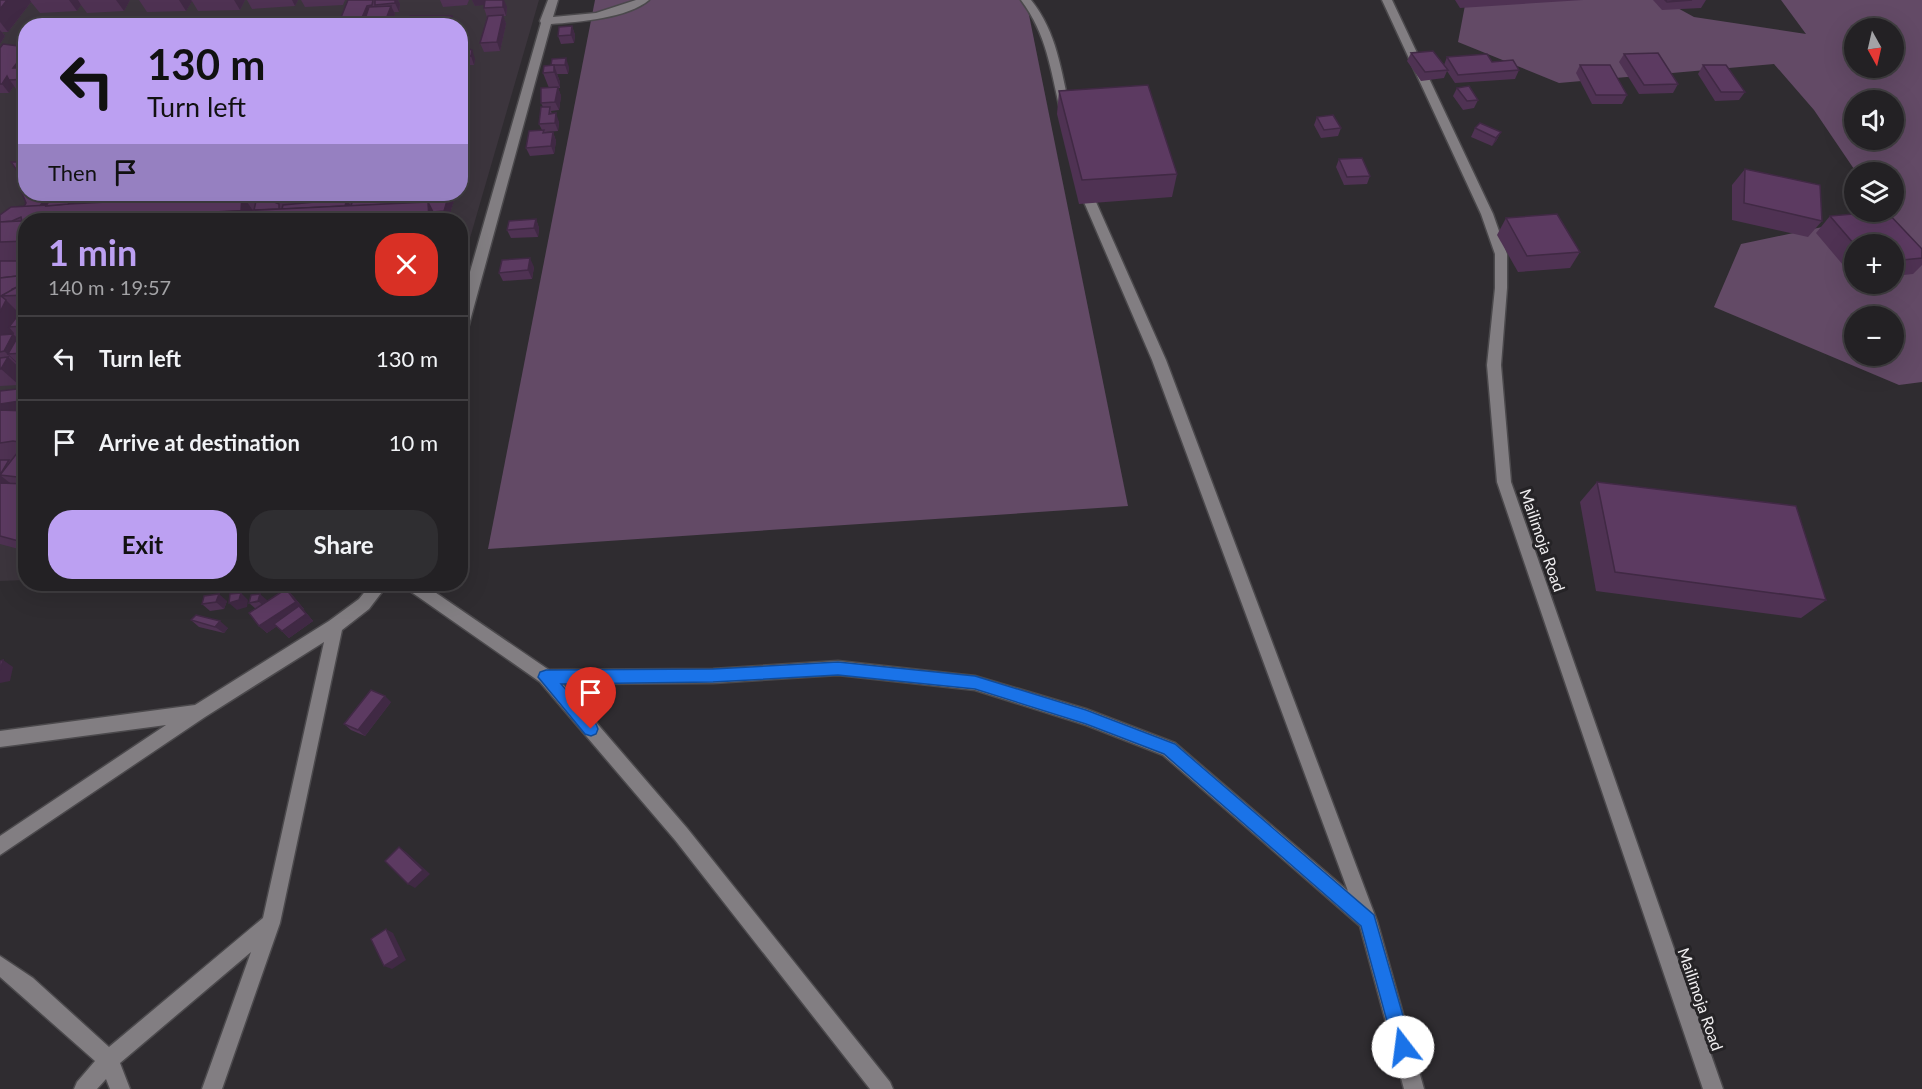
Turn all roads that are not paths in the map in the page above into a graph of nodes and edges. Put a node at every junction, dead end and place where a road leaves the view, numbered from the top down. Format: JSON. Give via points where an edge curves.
{"nodes":[{"id":1,"x":553,"y":0,"type":"edge"},
{"id":2,"x":644,"y":0,"type":"edge"},
{"id":3,"x":1026,"y":0,"type":"edge"},
{"id":4,"x":1387,"y":0,"type":"edge"},
{"id":5,"x":545,"y":21,"type":"junction"},
{"id":6,"x":1070,"y":128,"type":"edge"},
{"id":7,"x":1082,"y":170,"type":"edge"},
{"id":8,"x":468,"y":303,"type":"edge"},
{"id":9,"x":374,"y":591,"type":"edge"},
{"id":10,"x":422,"y":591,"type":"edge"},
{"id":11,"x":335,"y":626,"type":"junction"},
{"id":12,"x":546,"y":677,"type":"junction"},
{"id":13,"x":199,"y":712,"type":"junction"},
{"id":14,"x":0,"y":739,"type":"edge"},
{"id":15,"x":0,"y":846,"type":"edge"},
{"id":16,"x":1368,"y":921,"type":"junction"},
{"id":17,"x":271,"y":923,"type":"junction"},
{"id":18,"x":0,"y":965,"type":"edge"},
{"id":19,"x":108,"y":1060,"type":"junction"},
{"id":20,"x":84,"y":1089,"type":"edge"},
{"id":21,"x":120,"y":1089,"type":"edge"},
{"id":22,"x":212,"y":1089,"type":"edge"},
{"id":23,"x":883,"y":1089,"type":"edge"},
{"id":24,"x":1414,"y":1089,"type":"edge"},
{"id":25,"x":1713,"y":1089,"type":"edge"}],
"edges":[{"from":1,"to":5,"type":"street"},
{"from":2,"to":5,"type":"street","via":[[620,12]]},
{"from":3,"to":6,"type":"street","via":[[1037,12],[1052,48]]},
{"from":4,"to":25,"type":"street","name":"Mailimoja Road","via":[[1487,214],[1501,254],[1494,365],[1504,482]]},
{"from":5,"to":8,"type":"street"},
{"from":7,"to":16,"type":"street","via":[[1090,202],[1159,360]]},
{"from":9,"to":11,"type":"street"},
{"from":10,"to":12,"type":"street"},
{"from":11,"to":13,"type":"street"},
{"from":11,"to":17,"type":"street"},
{"from":12,"to":16,"type":"street","via":[[713,676],[838,668],[975,683],[1086,717],[1169,749]]},
{"from":12,"to":23,"type":"street","via":[[681,834]]},
{"from":13,"to":14,"type":"street"},
{"from":13,"to":15,"type":"street"},
{"from":16,"to":24,"type":"street"},
{"from":17,"to":19,"type":"street"},
{"from":17,"to":22,"type":"street"},
{"from":18,"to":19,"type":"street"},
{"from":19,"to":20,"type":"street"},
{"from":19,"to":21,"type":"street"}]}
